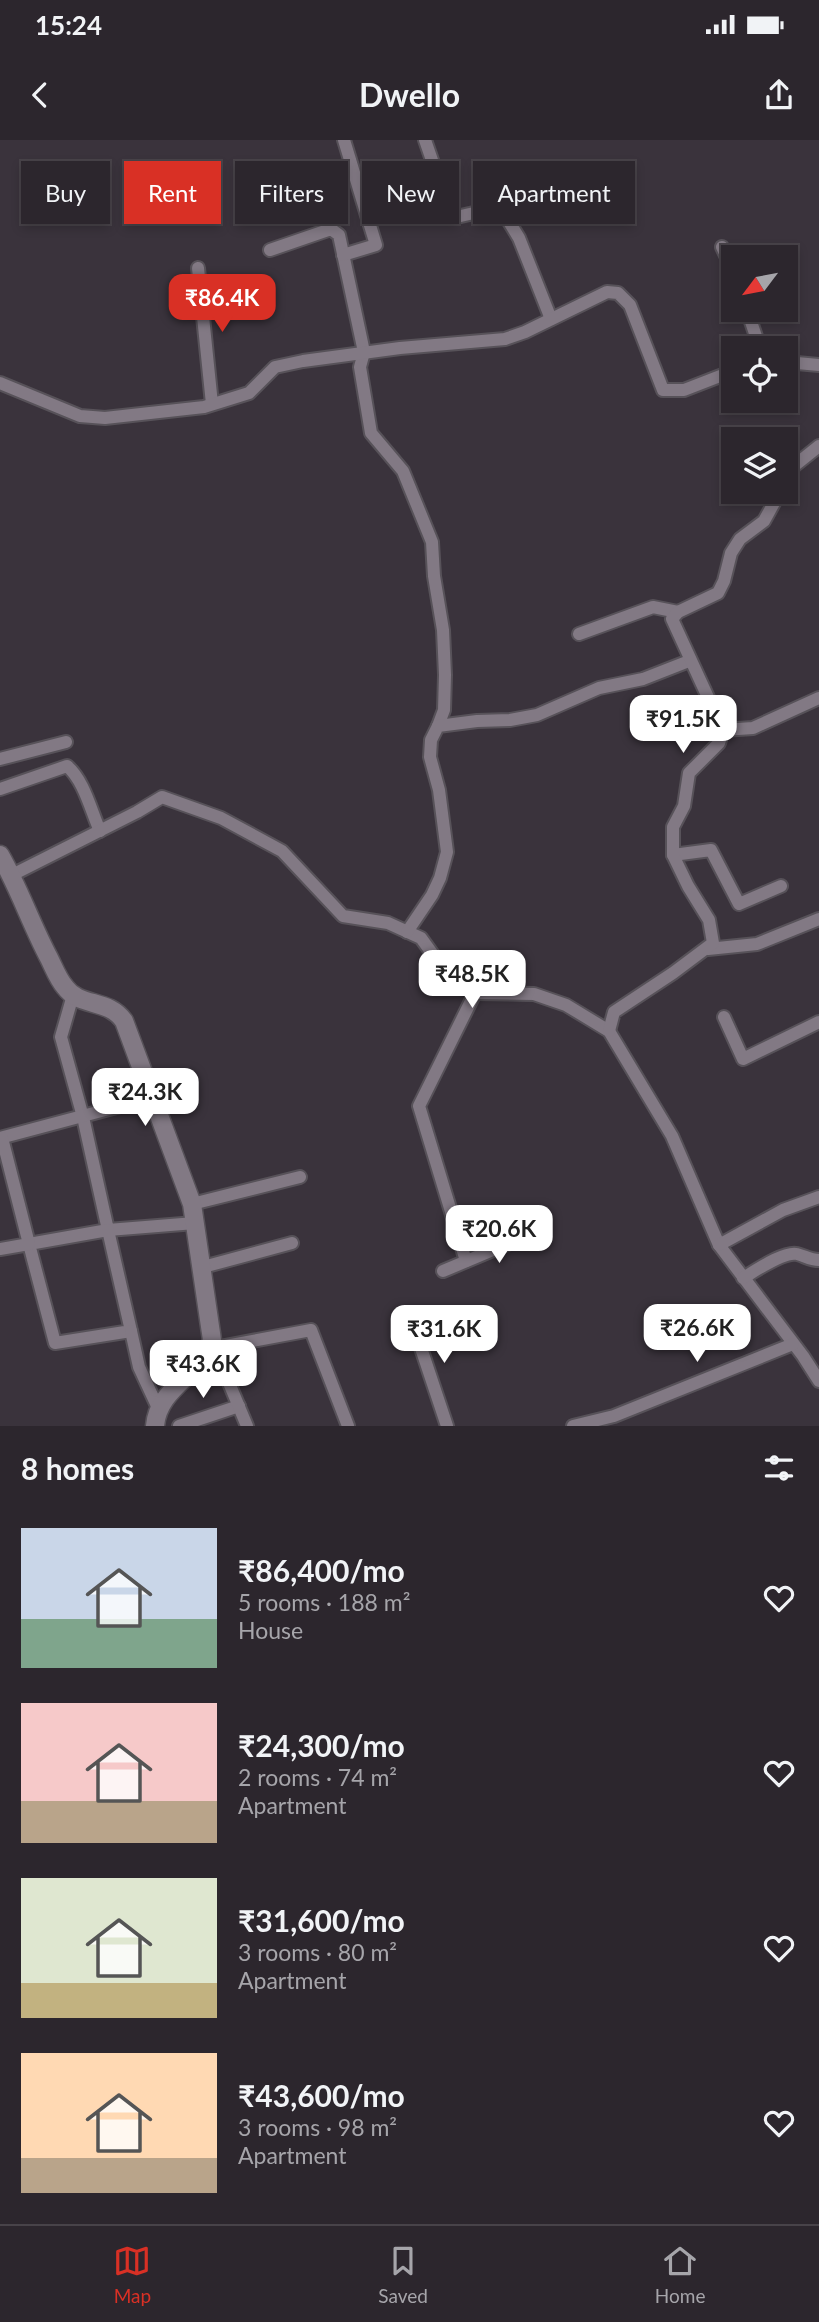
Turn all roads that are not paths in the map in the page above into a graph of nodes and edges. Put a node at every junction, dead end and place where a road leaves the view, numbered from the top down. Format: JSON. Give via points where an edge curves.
{"nodes":[{"id":1,"x":344,"y":140,"type":"edge"},
{"id":2,"x":425,"y":140,"type":"edge"},
{"id":3,"x":270,"y":250,"type":"dead end"},
{"id":4,"x":343,"y":255,"type":"junction"},
{"id":5,"x":198,"y":268,"type":"dead end"},
{"id":6,"x":551,"y":319,"type":"junction"},
{"id":7,"x":364,"y":352,"type":"junction"},
{"id":8,"x":798,"y":363,"type":"edge"},
{"id":9,"x":819,"y":365,"type":"edge"},
{"id":10,"x":721,"y":376,"type":"edge"},
{"id":11,"x":0,"y":383,"type":"edge"},
{"id":12,"x":212,"y":404,"type":"junction"},
{"id":13,"x":819,"y":446,"type":"edge"},
{"id":14,"x":798,"y":463,"type":"edge"},
{"id":15,"x":773,"y":504,"type":"edge"},
{"id":16,"x":678,"y":612,"type":"junction"},
{"id":17,"x":579,"y":634,"type":"dead end"},
{"id":18,"x":689,"y":661,"type":"junction"},
{"id":19,"x":819,"y":698,"type":"edge"},
{"id":20,"x":438,"y":726,"type":"junction"},
{"id":21,"x":723,"y":730,"type":"junction"},
{"id":22,"x":66,"y":742,"type":"dead end"},
{"id":23,"x":0,"y":759,"type":"edge"},
{"id":24,"x":0,"y":789,"type":"edge"},
{"id":25,"x":100,"y":831,"type":"junction"},
{"id":26,"x":673,"y":855,"type":"junction"},
{"id":27,"x":4,"y":864,"type":"edge"},
{"id":28,"x":780,"y":886,"type":"dead end"},
{"id":29,"x":819,"y":919,"type":"edge"},
{"id":30,"x":407,"y":932,"type":"junction"},
{"id":31,"x":708,"y":949,"type":"junction"},
{"id":32,"x":475,"y":993,"type":"junction"},
{"id":33,"x":73,"y":995,"type":"junction"},
{"id":34,"x":724,"y":1017,"type":"dead end"},
{"id":35,"x":819,"y":1022,"type":"edge"},
{"id":36,"x":609,"y":1031,"type":"junction"},
{"id":37,"x":154,"y":1097,"type":"junction"},
{"id":38,"x":83,"y":1117,"type":"junction"},
{"id":39,"x":1,"y":1138,"type":"edge"},
{"id":40,"x":300,"y":1177,"type":"dead end"},
{"id":41,"x":819,"y":1197,"type":"edge"},
{"id":42,"x":192,"y":1204,"type":"junction"},
{"id":43,"x":195,"y":1223,"type":"junction"},
{"id":44,"x":543,"y":1229,"type":"dead end"},
{"id":45,"x":108,"y":1230,"type":"junction"},
{"id":46,"x":292,"y":1243,"type":"dead end"},
{"id":47,"x":29,"y":1244,"type":"junction"},
{"id":48,"x":719,"y":1245,"type":"junction"},
{"id":49,"x":0,"y":1249,"type":"edge"},
{"id":50,"x":819,"y":1260,"type":"edge"},
{"id":51,"x":467,"y":1261,"type":"junction"},
{"id":52,"x":203,"y":1267,"type":"junction"},
{"id":53,"x":443,"y":1271,"type":"dead end"},
{"id":54,"x":743,"y":1278,"type":"junction"},
{"id":55,"x":410,"y":1315,"type":"dead end"},
{"id":56,"x":131,"y":1331,"type":"junction"},
{"id":57,"x":793,"y":1343,"type":"junction"},
{"id":58,"x":209,"y":1349,"type":"junction"},
{"id":59,"x":819,"y":1381,"type":"edge"},
{"id":60,"x":239,"y":1406,"type":"junction"},
{"id":61,"x":157,"y":1417,"type":"edge"},
{"id":62,"x":178,"y":1426,"type":"edge"},
{"id":63,"x":247,"y":1426,"type":"edge"},
{"id":64,"x":348,"y":1426,"type":"edge"},
{"id":65,"x":447,"y":1426,"type":"edge"},
{"id":66,"x":573,"y":1426,"type":"edge"}],
"edges":[{"from":1,"to":4,"type":"street","via":[[376,245]]},
{"from":2,"to":6,"type":"street","via":[[452,218],[500,207],[519,238]]},
{"from":3,"to":4,"type":"street","via":[[331,229],[339,235]]},
{"from":4,"to":7,"type":"street"},
{"from":5,"to":12,"type":"street"},
{"from":6,"to":7,"type":"street","via":[[505,339]]},
{"from":6,"to":10,"type":"street","via":[[607,292],[618,293],[630,305],[663,390],[684,390]]},
{"from":7,"to":12,"type":"street","via":[[275,367],[249,393]]},
{"from":7,"to":20,"type":"street","via":[[360,367],[371,433],[403,471],[432,542],[445,675],[444,710]]},
{"from":8,"to":9,"type":"street"},
{"from":11,"to":12,"type":"street","via":[[80,416],[105,418]]},
{"from":13,"to":14,"type":"street"},
{"from":15,"to":16,"type":"street","via":[[764,521],[740,539],[731,553],[718,593]]},
{"from":16,"to":17,"type":"street","via":[[653,607]]},
{"from":16,"to":18,"type":"street","via":[[672,619]]},
{"from":18,"to":20,"type":"street","via":[[643,679],[599,688],[537,715]]},
{"from":18,"to":21,"type":"street"},
{"from":19,"to":21,"type":"street","via":[[753,728]]},
{"from":20,"to":30,"type":"street","via":[[430,757],[447,852],[432,895]]},
{"from":21,"to":26,"type":"street","via":[[719,743],[689,773],[684,806],[673,827]]},
{"from":22,"to":23,"type":"street"},
{"from":24,"to":25,"type":"street","via":[[66,766],[74,772]]},
{"from":25,"to":27,"type":"street"},
{"from":25,"to":30,"type":"street","via":[[162,797],[221,818],[282,851],[343,916],[388,923]]},
{"from":26,"to":28,"type":"street","via":[[711,850],[739,904]]},
{"from":26,"to":31,"type":"street","via":[[709,920],[713,943]]},
{"from":27,"to":33,"type":"main road","via":[[59,978]]},
{"from":29,"to":31,"type":"street","via":[[757,944]]},
{"from":30,"to":32,"type":"street","via":[[421,938],[452,981]]},
{"from":31,"to":36,"type":"street","via":[[614,1012]]},
{"from":32,"to":36,"type":"street","via":[[534,994],[566,1005]]},
{"from":32,"to":51,"type":"street","via":[[419,1106]]},
{"from":33,"to":37,"type":"main road","via":[[118,1013]]},
{"from":33,"to":38,"type":"street","via":[[61,1037]]},
{"from":34,"to":35,"type":"street","via":[[743,1059]]},
{"from":36,"to":48,"type":"street","via":[[671,1136]]},
{"from":37,"to":38,"type":"street"},
{"from":37,"to":42,"type":"main road"},
{"from":38,"to":39,"type":"street"},
{"from":38,"to":45,"type":"street"},
{"from":39,"to":47,"type":"street"},
{"from":40,"to":42,"type":"street"},
{"from":41,"to":48,"type":"street","via":[[783,1210]]},
{"from":42,"to":43,"type":"main road"},
{"from":43,"to":45,"type":"street"},
{"from":43,"to":52,"type":"main road"},
{"from":44,"to":51,"type":"street"},
{"from":45,"to":47,"type":"street"},
{"from":45,"to":56,"type":"street"},
{"from":46,"to":52,"type":"street"},
{"from":47,"to":49,"type":"street"},
{"from":47,"to":56,"type":"street","via":[[55,1343]]},
{"from":48,"to":54,"type":"street"},
{"from":50,"to":54,"type":"street","via":[[787,1254]]},
{"from":51,"to":53,"type":"street"},
{"from":52,"to":58,"type":"main road","via":[[212,1331]]},
{"from":54,"to":57,"type":"street"},
{"from":55,"to":65,"type":"street"},
{"from":56,"to":61,"type":"street"},
{"from":57,"to":59,"type":"street"},
{"from":57,"to":66,"type":"street","via":[[614,1416]]},
{"from":58,"to":60,"type":"street","via":[[222,1366]]},
{"from":58,"to":61,"type":"main road","via":[[164,1398]]},
{"from":58,"to":64,"type":"street","via":[[311,1330]]},
{"from":60,"to":62,"type":"street"},
{"from":60,"to":63,"type":"street"}]}
